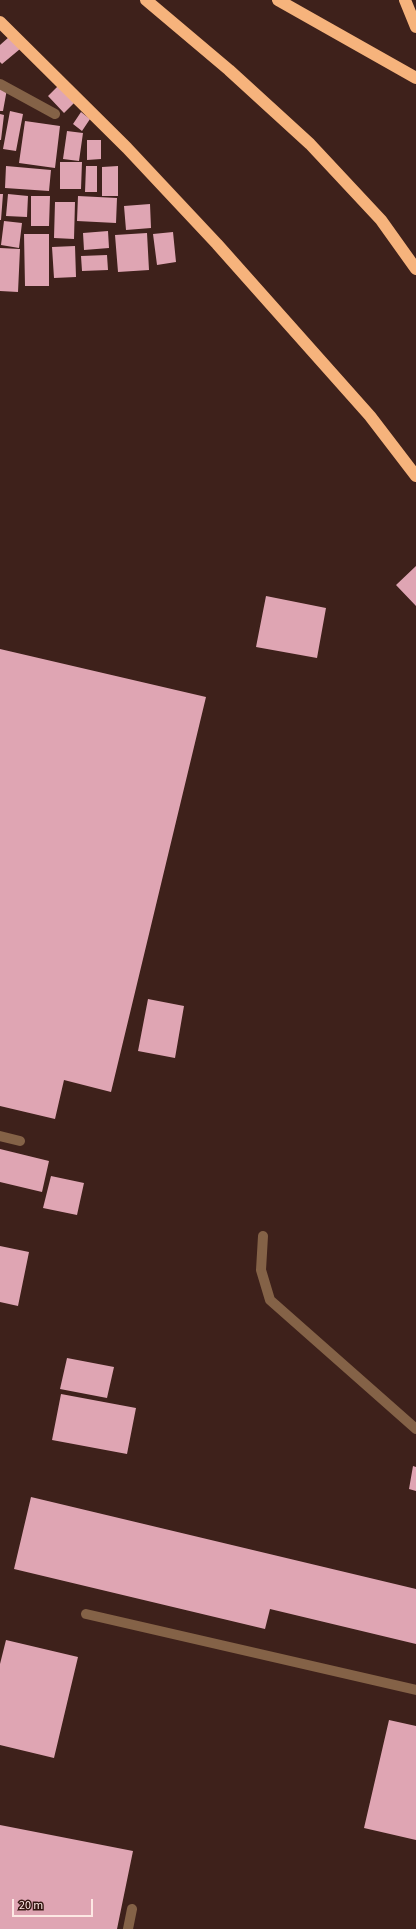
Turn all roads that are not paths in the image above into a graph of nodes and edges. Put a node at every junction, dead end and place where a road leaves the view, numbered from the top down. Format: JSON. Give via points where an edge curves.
{"nodes":[{"id":1,"x":146,"y":0,"type":"edge"},
{"id":2,"x":278,"y":0,"type":"edge"},
{"id":3,"x":405,"y":0,"type":"edge"},
{"id":4,"x":412,"y":0,"type":"edge"},
{"id":5,"x":416,"y":2,"type":"edge"},
{"id":6,"x":0,"y":22,"type":"edge"},
{"id":7,"x":416,"y":27,"type":"edge"},
{"id":8,"x":416,"y":78,"type":"edge"},
{"id":9,"x":0,"y":84,"type":"edge"},
{"id":10,"x":55,"y":114,"type":"dead end"},
{"id":11,"x":416,"y":269,"type":"edge"},
{"id":12,"x":416,"y":476,"type":"edge"},
{"id":13,"x":0,"y":1136,"type":"edge"},
{"id":14,"x":20,"y":1141,"type":"dead end"},
{"id":15,"x":263,"y":1236,"type":"dead end"},
{"id":16,"x":416,"y":1429,"type":"edge"},
{"id":17,"x":86,"y":1614,"type":"dead end"},
{"id":18,"x":416,"y":1690,"type":"edge"},
{"id":19,"x":132,"y":1909,"type":"dead end"},
{"id":20,"x":128,"y":1929,"type":"edge"}],
"edges":[{"from":1,"to":11,"type":"highway","via":[[229,70],[310,144],[381,220]]},
{"from":2,"to":8,"type":"highway"},
{"from":3,"to":7,"type":"highway"},
{"from":4,"to":5,"type":"highway"},
{"from":6,"to":12,"type":"highway","via":[[127,148],[217,244],[370,416]]},
{"from":9,"to":10,"type":"street"},
{"from":13,"to":14,"type":"street"},
{"from":15,"to":16,"type":"street","via":[[261,1270],[270,1300]]},
{"from":17,"to":18,"type":"street"},
{"from":19,"to":20,"type":"street"}]}
